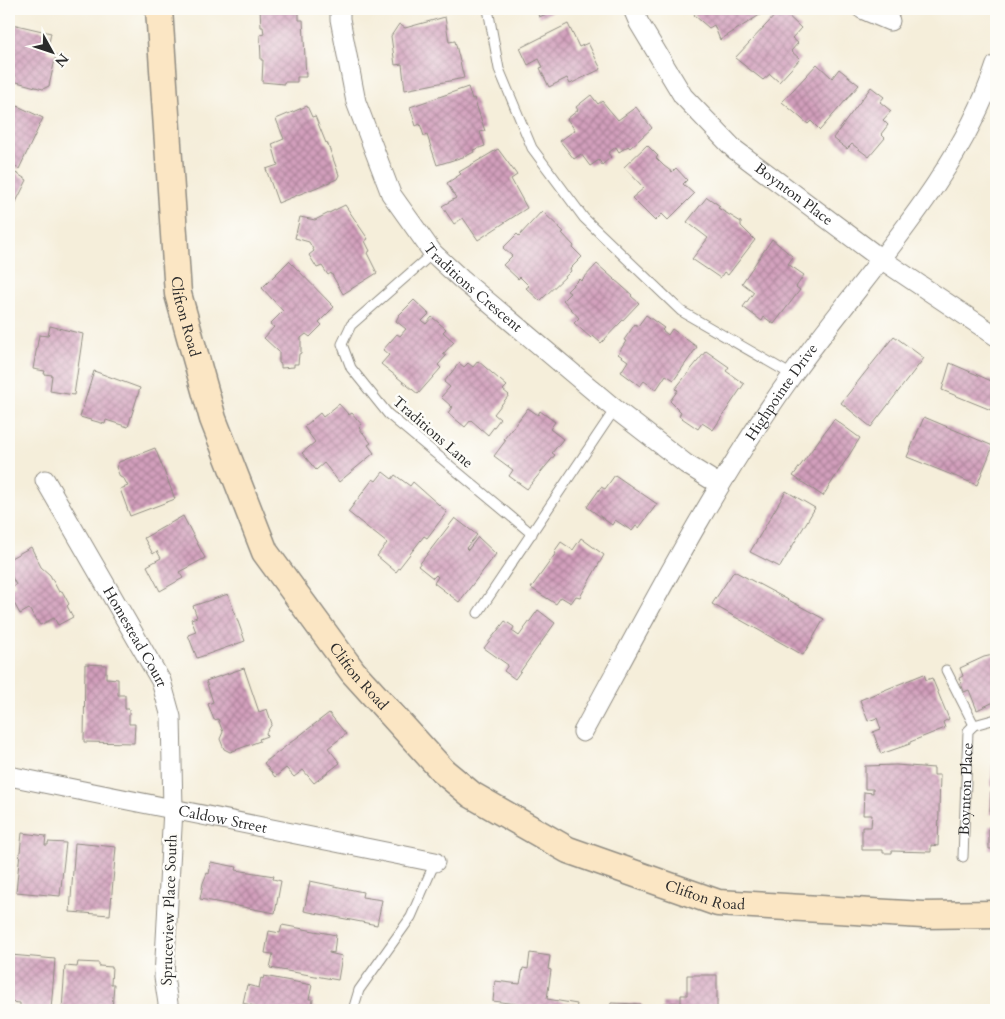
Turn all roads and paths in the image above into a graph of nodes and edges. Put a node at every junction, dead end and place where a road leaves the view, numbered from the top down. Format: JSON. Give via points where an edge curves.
{"nodes":[{"id":1,"x":159,"y":9,"type":"edge"},
{"id":2,"x":340,"y":9,"type":"edge"},
{"id":3,"x":488,"y":9,"type":"edge"},
{"id":4,"x":633,"y":9,"type":"edge"},
{"id":5,"x":862,"y":9,"type":"edge"},
{"id":6,"x":890,"y":22,"type":"dead end"},
{"id":7,"x":996,"y":65,"type":"edge"},
{"id":8,"x":433,"y":253,"type":"junction"},
{"id":9,"x":881,"y":259,"type":"junction"},
{"id":10,"x":996,"y":336,"type":"edge"},
{"id":11,"x":792,"y":375,"type":"junction"},
{"id":12,"x":615,"y":409,"type":"junction"},
{"id":13,"x":46,"y":480,"type":"dead end"},
{"id":14,"x":720,"y":485,"type":"junction"},
{"id":15,"x":532,"y":534,"type":"junction"},
{"id":16,"x":478,"y":613,"type":"dead end"},
{"id":17,"x":946,"y":670,"type":"dead end"},
{"id":18,"x":996,"y":719,"type":"edge"},
{"id":19,"x":974,"y":725,"type":"junction"},
{"id":20,"x":583,"y":732,"type":"dead end"},
{"id":21,"x":9,"y":776,"type":"edge"},
{"id":22,"x":173,"y":809,"type":"junction"},
{"id":23,"x":963,"y":857,"type":"dead end"},
{"id":24,"x":435,"y":862,"type":"joint"},
{"id":25,"x":996,"y":914,"type":"edge"},
{"id":26,"x":168,"y":1010,"type":"edge"},
{"id":27,"x":353,"y":1010,"type":"edge"}],
"edges":[{"from":1,"to":25,"type":"main road","name":"Clifton Road","via":[[178,294],[213,419],[265,552],[352,672],[443,771],[472,795],[568,850],[718,903],[923,915]]},
{"from":2,"to":8,"type":"street","name":"Traditions Crescent","via":[[356,102],[391,194]]},
{"from":3,"to":11,"type":"lane","via":[[499,69],[532,148],[584,218],[681,311]]},
{"from":4,"to":9,"type":"street","name":"Boynton Place","via":[[683,96],[734,149]]},
{"from":5,"to":6,"type":"street"},
{"from":7,"to":9,"type":"street","name":"Highpointe Drive","via":[[958,148]]},
{"from":8,"to":12,"type":"street","name":"Traditions Crescent"},
{"from":8,"to":15,"type":"lane","name":"Traditions Lane","via":[[351,325],[342,344],[351,368],[388,414]]},
{"from":9,"to":10,"type":"street","name":"Boynton Place"},
{"from":9,"to":11,"type":"street","name":"Highpointe Drive"},
{"from":11,"to":14,"type":"street","name":"Highpointe Drive"},
{"from":12,"to":14,"type":"street","name":"Traditions Crescent","via":[[686,464]]},
{"from":12,"to":15,"type":"lane"},
{"from":13,"to":22,"type":"street","name":"Homestead Court","via":[[161,681],[171,717]]},
{"from":14,"to":20,"type":"street","name":"Highpointe Drive"},
{"from":15,"to":16,"type":"lane"},
{"from":17,"to":19,"type":"lane","name":"Boynton Place"},
{"from":18,"to":19,"type":"lane","name":"Boynton Place"},
{"from":19,"to":23,"type":"lane","name":"Boynton Place","via":[[968,731]]},
{"from":21,"to":22,"type":"street","name":"Caldow Street"},
{"from":22,"to":24,"type":"street","name":"Caldow Street"},
{"from":22,"to":26,"type":"street","name":"Spruceview Place South","via":[[164,977]]},
{"from":24,"to":27,"type":"lane","via":[[411,917],[359,990]]}]}
